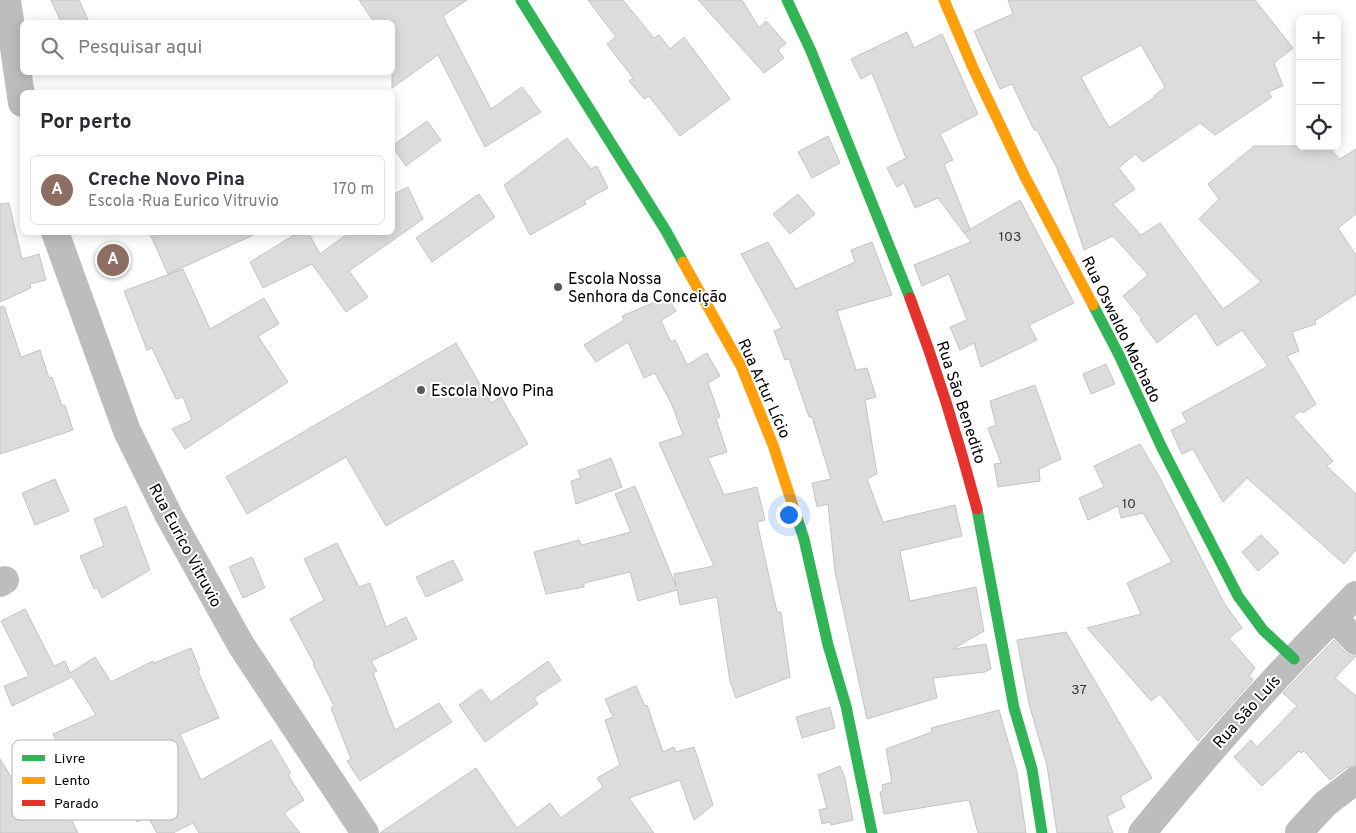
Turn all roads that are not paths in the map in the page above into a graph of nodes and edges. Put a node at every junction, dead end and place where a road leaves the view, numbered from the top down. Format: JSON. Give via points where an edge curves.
{"nodes":[{"id":1,"x":7,"y":0,"type":"edge"},
{"id":2,"x":521,"y":0,"type":"edge"},
{"id":3,"x":787,"y":0,"type":"edge"},
{"id":4,"x":944,"y":0,"type":"edge"},
{"id":5,"x":20,"y":90,"type":"edge"},
{"id":6,"x":56,"y":235,"type":"edge"},
{"id":7,"x":1356,"y":596,"type":"edge"},
{"id":8,"x":1334,"y":618,"type":"junction"},
{"id":9,"x":1356,"y":641,"type":"edge"},
{"id":10,"x":1294,"y":659,"type":"junction"},
{"id":11,"x":1356,"y":780,"type":"edge"},
{"id":12,"x":1299,"y":832,"type":"edge"},
{"id":13,"x":364,"y":833,"type":"edge"},
{"id":14,"x":872,"y":833,"type":"edge"},
{"id":15,"x":1042,"y":833,"type":"edge"},
{"id":16,"x":1142,"y":833,"type":"edge"}],
"edges":[{"from":1,"to":5,"type":"street"},
{"from":2,"to":14,"type":"street","name":"Rua Artur Lício","via":[[666,231],[741,366],[773,445],[804,539],[828,645],[846,706]]},
{"from":3,"to":15,"type":"street","name":"Rua São Benedito","via":[[891,248],[956,431],[979,516],[1014,708],[1032,769]]},
{"from":4,"to":10,"type":"street","name":"Rua Oswaldo Machado","via":[[1024,175],[1119,355],[1162,448],[1238,596],[1263,630]]},
{"from":6,"to":13,"type":"street","name":"Rua Eurico Vitruvio","via":[[127,431],[169,516],[241,646]]},
{"from":7,"to":8,"type":"street","name":"Rua São Luís"},
{"from":8,"to":9,"type":"street"},
{"from":8,"to":10,"type":"street","name":"Rua São Luís"},
{"from":10,"to":16,"type":"street","name":"Rua São Luís"},
{"from":11,"to":12,"type":"street","via":[[1325,804]]}]}
